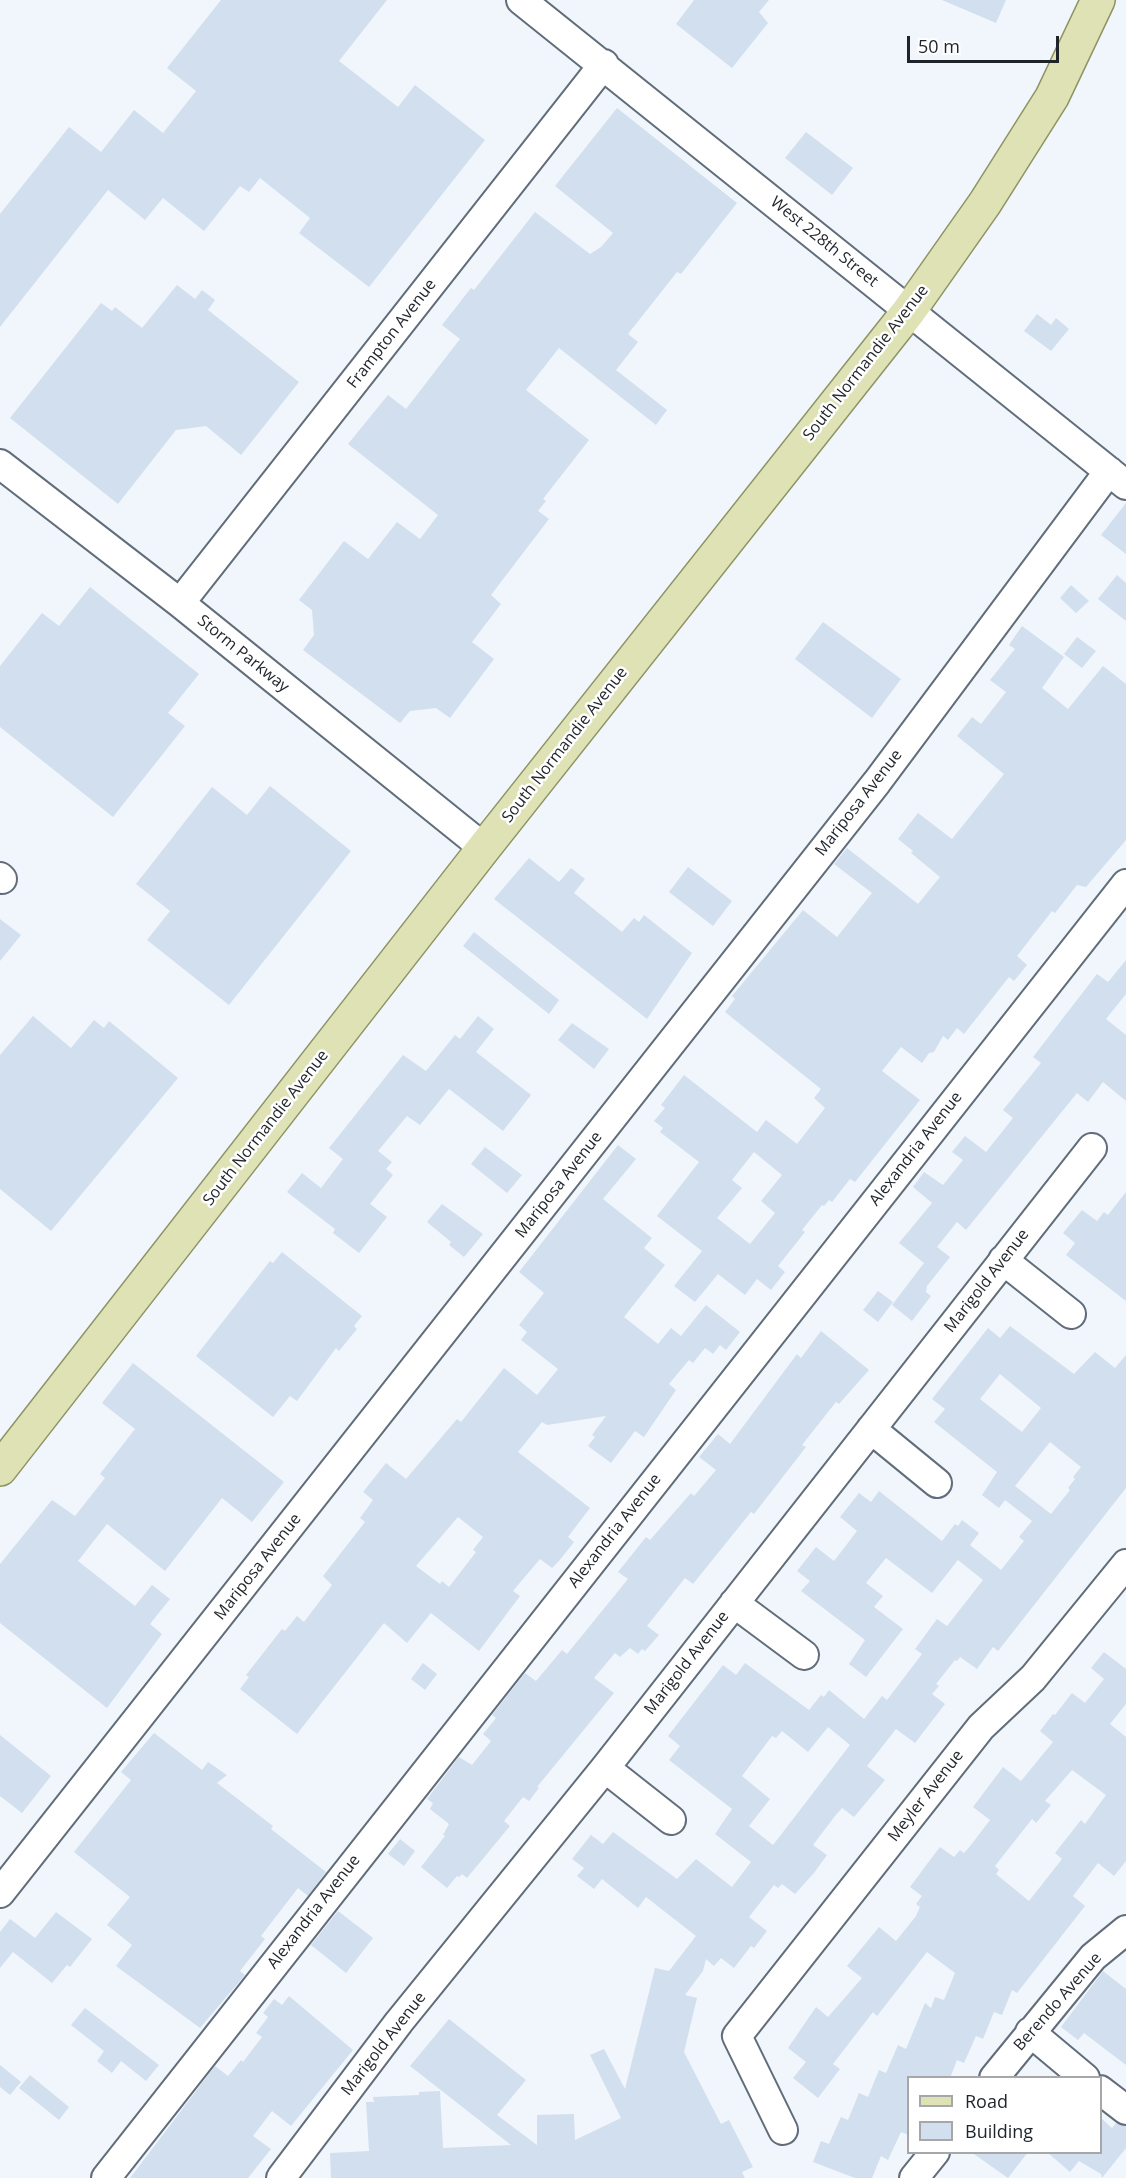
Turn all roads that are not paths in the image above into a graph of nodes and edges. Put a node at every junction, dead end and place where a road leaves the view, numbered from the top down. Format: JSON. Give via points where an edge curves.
{"nodes":[{"id":1,"x":521,"y":0,"type":"edge"},
{"id":2,"x":1098,"y":0,"type":"edge"},
{"id":3,"x":604,"y":64,"type":"junction"},
{"id":4,"x":909,"y":311,"type":"junction"},
{"id":5,"x":0,"y":464,"type":"edge"},
{"id":6,"x":1118,"y":478,"type":"edge"},
{"id":7,"x":180,"y":603,"type":"junction"},
{"id":8,"x":484,"y":848,"type":"junction"},
{"id":9,"x":1126,"y":884,"type":"edge"},
{"id":10,"x":1092,"y":1148,"type":"dead end"},
{"id":11,"x":1003,"y":1260,"type":"junction"},
{"id":12,"x":1071,"y":1314,"type":"dead end"},
{"id":13,"x":871,"y":1430,"type":"junction"},
{"id":14,"x":0,"y":1469,"type":"edge"},
{"id":15,"x":937,"y":1484,"type":"dead end"},
{"id":16,"x":1120,"y":1583,"type":"edge"},
{"id":17,"x":734,"y":1603,"type":"junction"},
{"id":18,"x":804,"y":1655,"type":"dead end"},
{"id":19,"x":604,"y":1768,"type":"junction"},
{"id":20,"x":671,"y":1820,"type":"dead end"},
{"id":21,"x":0,"y":1893,"type":"edge"},
{"id":22,"x":1126,"y":1930,"type":"edge"},
{"id":23,"x":1030,"y":2032,"type":"junction"},
{"id":24,"x":996,"y":2076,"type":"edge"},
{"id":25,"x":1083,"y":2076,"type":"edge"},
{"id":26,"x":1102,"y":2091,"type":"edge"},
{"id":27,"x":1126,"y":2110,"type":"edge"},
{"id":28,"x":783,"y":2130,"type":"dead end"},
{"id":29,"x":933,"y":2154,"type":"edge"},
{"id":30,"x":105,"y":2178,"type":"edge"},
{"id":31,"x":281,"y":2178,"type":"edge"},
{"id":32,"x":914,"y":2178,"type":"edge"}],
"edges":[{"from":1,"to":3,"type":"street","name":"West 228th Street"},
{"from":2,"to":4,"type":"main road","name":"South Normandie Avenue","via":[[1061,83],[985,203]]},
{"from":3,"to":4,"type":"street","name":"West 228th Street"},
{"from":3,"to":7,"type":"street","name":"Frampton Avenue"},
{"from":4,"to":6,"type":"street","name":"West 228th Street"},
{"from":4,"to":8,"type":"main road","name":"South Normandie Avenue"},
{"from":5,"to":7,"type":"street","name":"Storm Parkway"},
{"from":6,"to":21,"type":"street","name":"Mariposa Avenue"},
{"from":7,"to":8,"type":"street","name":"Storm Parkway"},
{"from":8,"to":14,"type":"main road","name":"South Normandie Avenue"},
{"from":9,"to":30,"type":"street","name":"Alexandria Avenue"},
{"from":10,"to":11,"type":"street","name":"Marigold Avenue"},
{"from":11,"to":12,"type":"street"},
{"from":11,"to":13,"type":"street","name":"Marigold Avenue"},
{"from":13,"to":15,"type":"street"},
{"from":13,"to":17,"type":"street","name":"Marigold Avenue"},
{"from":16,"to":28,"type":"street","name":"Meyler Avenue","via":[[1033,1678],[981,1727],[736,2036]]},
{"from":17,"to":18,"type":"street"},
{"from":17,"to":19,"type":"street","name":"Marigold Avenue"},
{"from":19,"to":20,"type":"street"},
{"from":19,"to":31,"type":"street","name":"Marigold Avenue","via":[[399,2022]]},
{"from":22,"to":23,"type":"street","name":"Berendo Avenue","via":[[1093,1957]]},
{"from":23,"to":24,"type":"street","name":"Berendo Avenue"},
{"from":23,"to":25,"type":"street"},
{"from":26,"to":27,"type":"street"},
{"from":29,"to":32,"type":"street"}]}
